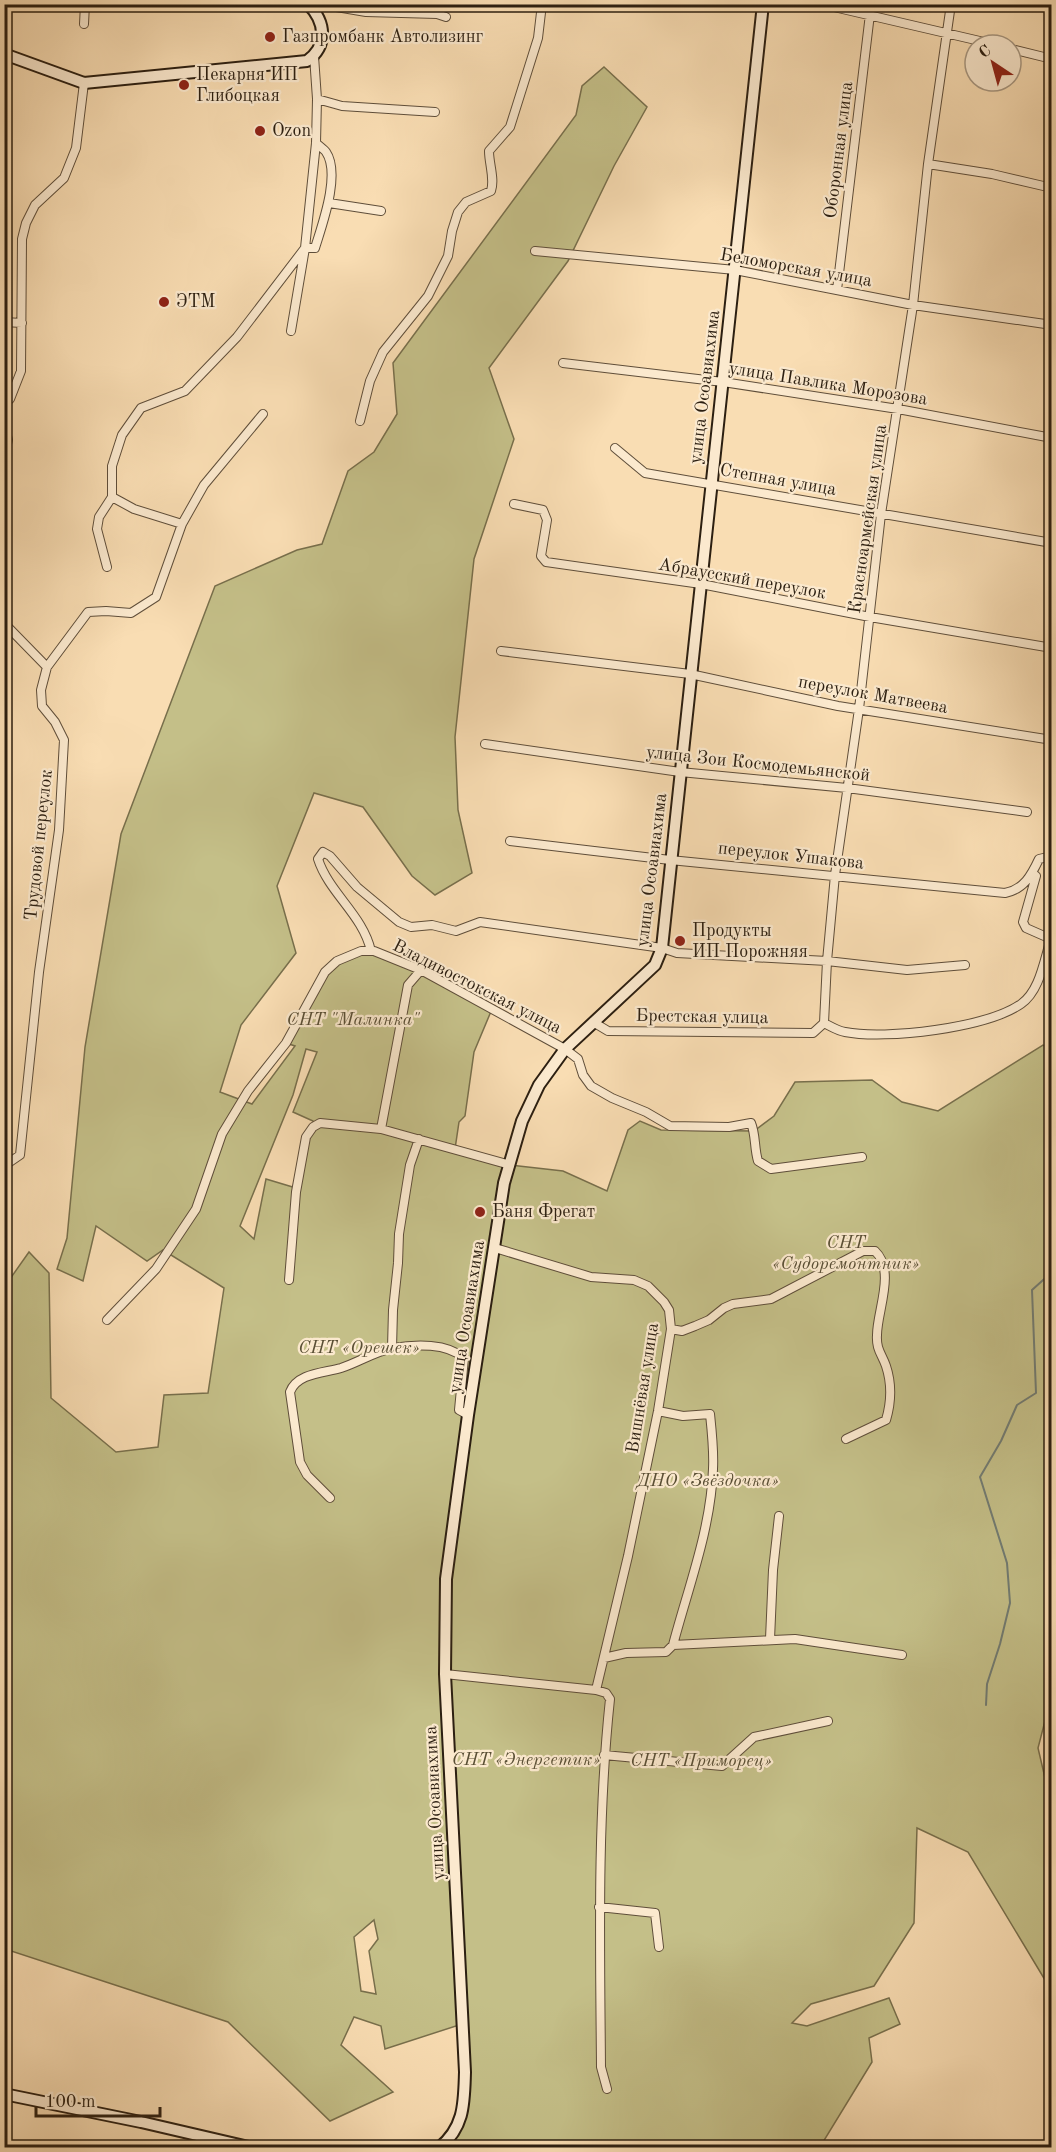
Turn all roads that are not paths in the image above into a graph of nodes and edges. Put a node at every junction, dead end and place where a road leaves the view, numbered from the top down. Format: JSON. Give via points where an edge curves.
{"nodes":[{"id":1,"x":84,"y":4,"type":"edge"},
{"id":2,"x":542,"y":4,"type":"edge"},
{"id":3,"x":763,"y":4,"type":"edge"},
{"id":4,"x":821,"y":4,"type":"edge"},
{"id":5,"x":951,"y":4,"type":"edge"},
{"id":6,"x":314,"y":5,"type":"edge"},
{"id":7,"x":870,"y":14,"type":"junction"},
{"id":8,"x":446,"y":17,"type":"dead end"},
{"id":9,"x":84,"y":24,"type":"dead end"},
{"id":10,"x":946,"y":32,"type":"junction"},
{"id":11,"x":963,"y":36,"type":"edge"},
{"id":12,"x":1023,"y":52,"type":"edge"},
{"id":13,"x":4,"y":54,"type":"edge"},
{"id":14,"x":314,"y":56,"type":"junction"},
{"id":15,"x":1052,"y":59,"type":"edge"},
{"id":16,"x":84,"y":83,"type":"junction"},
{"id":17,"x":317,"y":99,"type":"junction"},
{"id":18,"x":435,"y":112,"type":"dead end"},
{"id":19,"x":316,"y":143,"type":"junction"},
{"id":20,"x":928,"y":164,"type":"junction"},
{"id":21,"x":1052,"y":188,"type":"edge"},
{"id":22,"x":329,"y":203,"type":"junction"},
{"id":23,"x":381,"y":211,"type":"dead end"},
{"id":24,"x":305,"y":248,"type":"junction"},
{"id":25,"x":535,"y":251,"type":"dead end"},
{"id":26,"x":735,"y":270,"type":"junction"},
{"id":27,"x":837,"y":290,"type":"junction"},
{"id":28,"x":913,"y":305,"type":"junction"},
{"id":29,"x":4,"y":322,"type":"edge"},
{"id":30,"x":22,"y":324,"type":"junction"},
{"id":31,"x":1052,"y":325,"type":"edge"},
{"id":32,"x":291,"y":331,"type":"dead end"},
{"id":33,"x":563,"y":363,"type":"dead end"},
{"id":34,"x":723,"y":382,"type":"junction"},
{"id":35,"x":4,"y":403,"type":"edge"},
{"id":36,"x":898,"y":409,"type":"junction"},
{"id":37,"x":263,"y":414,"type":"dead end"},
{"id":38,"x":360,"y":421,"type":"dead end"},
{"id":39,"x":4,"y":423,"type":"edge"},
{"id":40,"x":1052,"y":438,"type":"edge"},
{"id":41,"x":615,"y":448,"type":"dead end"},
{"id":42,"x":4,"y":456,"type":"edge"},
{"id":43,"x":710,"y":484,"type":"junction"},
{"id":44,"x":112,"y":496,"type":"junction"},
{"id":45,"x":514,"y":504,"type":"dead end"},
{"id":46,"x":881,"y":514,"type":"junction"},
{"id":47,"x":182,"y":524,"type":"junction"},
{"id":48,"x":1052,"y":543,"type":"edge"},
{"id":49,"x":107,"y":567,"type":"dead end"},
{"id":50,"x":700,"y":584,"type":"junction"},
{"id":51,"x":870,"y":617,"type":"junction"},
{"id":52,"x":4,"y":622,"type":"edge"},
{"id":53,"x":1052,"y":648,"type":"edge"},
{"id":54,"x":501,"y":651,"type":"dead end"},
{"id":55,"x":47,"y":667,"type":"junction"},
{"id":56,"x":690,"y":674,"type":"junction"},
{"id":57,"x":859,"y":709,"type":"junction"},
{"id":58,"x":1052,"y":740,"type":"edge"},
{"id":59,"x":485,"y":744,"type":"dead end"},
{"id":60,"x":680,"y":772,"type":"junction"},
{"id":61,"x":847,"y":788,"type":"junction"},
{"id":62,"x":1028,"y":812,"type":"dead end"},
{"id":63,"x":510,"y":841,"type":"dead end"},
{"id":64,"x":1052,"y":856,"type":"edge"},
{"id":65,"x":670,"y":860,"type":"junction"},
{"id":66,"x":1032,"y":873,"type":"junction"},
{"id":67,"x":835,"y":875,"type":"junction"},
{"id":68,"x":1051,"y":940,"type":"edge"},
{"id":69,"x":662,"y":948,"type":"junction"},
{"id":70,"x":371,"y":951,"type":"junction"},
{"id":71,"x":827,"y":961,"type":"junction"},
{"id":72,"x":965,"y":965,"type":"dead end"},
{"id":73,"x":421,"y":970,"type":"junction"},
{"id":74,"x":593,"y":1022,"type":"junction"},
{"id":75,"x":824,"y":1023,"type":"junction"},
{"id":76,"x":565,"y":1049,"type":"junction"},
{"id":77,"x":381,"y":1129,"type":"junction"},
{"id":78,"x":419,"y":1139,"type":"junction"},
{"id":79,"x":862,"y":1157,"type":"dead end"},
{"id":80,"x":510,"y":1165,"type":"junction"},
{"id":81,"x":4,"y":1166,"type":"edge"},
{"id":82,"x":495,"y":1248,"type":"junction"},
{"id":83,"x":289,"y":1280,"type":"dead end"},
{"id":84,"x":107,"y":1320,"type":"dead end"},
{"id":85,"x":671,"y":1329,"type":"junction"},
{"id":86,"x":392,"y":1348,"type":"junction"},
{"id":87,"x":658,"y":1411,"type":"junction"},
{"id":88,"x":468,"y":1415,"type":"junction"},
{"id":89,"x":846,"y":1439,"type":"dead end"},
{"id":90,"x":330,"y":1498,"type":"dead end"},
{"id":91,"x":778,"y":1516,"type":"dead end"},
{"id":92,"x":771,"y":1639,"type":"junction"},
{"id":93,"x":673,"y":1645,"type":"junction"},
{"id":94,"x":903,"y":1654,"type":"dead end"},
{"id":95,"x":604,"y":1658,"type":"junction"},
{"id":96,"x":445,"y":1674,"type":"junction"},
{"id":97,"x":596,"y":1690,"type":"junction"},
{"id":98,"x":828,"y":1721,"type":"dead end"},
{"id":99,"x":604,"y":1755,"type":"junction"},
{"id":100,"x":599,"y":1907,"type":"junction"},
{"id":101,"x":659,"y":1947,"type":"dead end"},
{"id":102,"x":607,"y":2090,"type":"dead end"},
{"id":103,"x":4,"y":2094,"type":"edge"},
{"id":104,"x":441,"y":2147,"type":"edge"},
{"id":105,"x":253,"y":2148,"type":"edge"}],
"edges":[{"from":1,"to":9,"type":"street"},
{"from":2,"to":38,"type":"street","via":[[538,38],[510,126],[489,151],[494,182],[491,191],[466,202],[458,212],[448,256],[428,296],[383,352],[370,381]]},
{"from":3,"to":26,"type":"street","name":"улица Осоавиахима"},
{"from":4,"to":7,"type":"street"},
{"from":5,"to":10,"type":"street","name":"Красноармейская улица"},
{"from":6,"to":8,"type":"street"},
{"from":6,"to":14,"type":"street","via":[[323,38]]},
{"from":7,"to":10,"type":"street"},
{"from":7,"to":27,"type":"street","name":"Оборонная улица"},
{"from":10,"to":11,"type":"street"},
{"from":10,"to":20,"type":"street","name":"Красноармейская улица"},
{"from":12,"to":15,"type":"street"},
{"from":13,"to":16,"type":"street"},
{"from":14,"to":16,"type":"street","via":[[307,61]]},
{"from":14,"to":17,"type":"street"},
{"from":16,"to":30,"type":"street","via":[[76,148],[64,178],[34,205],[26,223],[22,239]]},
{"from":17,"to":18,"type":"street","via":[[342,106]]},
{"from":17,"to":19,"type":"street"},
{"from":19,"to":22,"type":"street","via":[[331,162]]},
{"from":19,"to":24,"type":"street"},
{"from":20,"to":21,"type":"street"},
{"from":20,"to":28,"type":"street","name":"Красноармейская улица"},
{"from":22,"to":23,"type":"street"},
{"from":22,"to":24,"type":"street","via":[[315,248]]},
{"from":24,"to":32,"type":"street"},
{"from":24,"to":44,"type":"street","via":[[237,337],[185,391],[141,408],[122,435],[112,466]]},
{"from":25,"to":26,"type":"street","name":"Беломорская улица"},
{"from":26,"to":27,"type":"street","name":"Беломорская улица"},
{"from":26,"to":34,"type":"street","name":"улица Осоавиахима"},
{"from":27,"to":28,"type":"street","name":"Беломорская улица"},
{"from":28,"to":31,"type":"street","name":"Беломорская улица"},
{"from":28,"to":36,"type":"street","name":"Красноармейская улица"},
{"from":29,"to":30,"type":"street"},
{"from":30,"to":35,"type":"street","via":[[21,371],[10,399]]},
{"from":33,"to":34,"type":"street","name":"улица Павлика Морозова"},
{"from":34,"to":36,"type":"street","name":"улица Павлика Морозова"},
{"from":34,"to":43,"type":"street","name":"улица Осоавиахима"},
{"from":36,"to":40,"type":"street","name":"улица Павлика Морозова"},
{"from":36,"to":46,"type":"street","name":"Красноармейская улица"},
{"from":37,"to":47,"type":"street","via":[[204,485]]},
{"from":39,"to":42,"type":"street","via":[[8,440]]},
{"from":41,"to":43,"type":"street","name":"Степная улица","via":[[645,473]]},
{"from":43,"to":46,"type":"street","name":"Степная улица"},
{"from":43,"to":50,"type":"street","name":"улица Осоавиахима"},
{"from":44,"to":47,"type":"street"},
{"from":44,"to":49,"type":"street","via":[[99,517],[97,529]]},
{"from":45,"to":50,"type":"street","name":"Абраусский переулок","via":[[543,510],[547,520],[542,556],[546,562]]},
{"from":46,"to":48,"type":"street","name":"Степная улица"},
{"from":46,"to":51,"type":"street","name":"Красноармейская улица"},
{"from":47,"to":55,"type":"street","name":"Трудовой переулок","via":[[156,597],[131,613],[88,612]]},
{"from":50,"to":51,"type":"street","name":"Абраусский переулок"},
{"from":50,"to":56,"type":"street","name":"улица Осоавиахима"},
{"from":51,"to":53,"type":"street","name":"Абраусский переулок"},
{"from":51,"to":57,"type":"street","name":"Красноармейская улица"},
{"from":52,"to":55,"type":"street"},
{"from":54,"to":56,"type":"street","name":"переулок Матвеева"},
{"from":55,"to":81,"type":"street","name":"Трудовой переулок","via":[[41,690],[42,706],[64,740],[59,830],[20,1155]]},
{"from":56,"to":57,"type":"street","name":"переулок Матвеева"},
{"from":56,"to":60,"type":"street","name":"улица Осоавиахима"},
{"from":57,"to":58,"type":"street","name":"переулок Матвеева"},
{"from":57,"to":61,"type":"street","name":"Красноармейская улица"},
{"from":59,"to":60,"type":"street","name":"улица Зои Космодемьянской"},
{"from":60,"to":61,"type":"street","name":"улица Зои Космодемьянской"},
{"from":60,"to":65,"type":"street","name":"улица Осоавиахима"},
{"from":61,"to":62,"type":"street","name":"улица Зои Космодемьянской"},
{"from":61,"to":67,"type":"street","name":"Красноармейская улица"},
{"from":63,"to":65,"type":"street","name":"переулок Ушакова"},
{"from":64,"to":66,"type":"street","name":"переулок Ушакова","via":[[1039,859]]},
{"from":65,"to":67,"type":"street","name":"переулок Ушакова"},
{"from":65,"to":69,"type":"street","name":"улица Осоавиахима"},
{"from":66,"to":67,"type":"street","name":"переулок Ушакова","via":[[1017,891],[1005,893]]},
{"from":66,"to":68,"type":"street","via":[[1036,876],[1023,922],[1026,928]]},
{"from":67,"to":71,"type":"street","name":"Красноармейская улица"},
{"from":68,"to":75,"type":"street","via":[[1035,989],[1021,1004],[1005,1012],[924,1032],[844,1032]]},
{"from":69,"to":70,"type":"street","via":[[480,922],[456,931],[411,927],[399,922],[323,852],[318,859],[322,871],[356,917]]},
{"from":69,"to":71,"type":"street","via":[[677,953]]},
{"from":69,"to":74,"type":"street","name":"улица Осоавиахима","via":[[655,965]]},
{"from":70,"to":73,"type":"street","name":"Владивостокская улица"},
{"from":70,"to":84,"type":"street","name":"Владивостокская улица","via":[[337,961],[325,972],[286,1043],[248,1091],[222,1134],[196,1209],[156,1269]]},
{"from":71,"to":72,"type":"street","via":[[907,970]]},
{"from":71,"to":75,"type":"street","name":"Красноармейская улица"},
{"from":73,"to":76,"type":"street","name":"Владивостокская улица"},
{"from":73,"to":77,"type":"street","via":[[408,985]]},
{"from":74,"to":75,"type":"street","name":"Брестская улица","via":[[608,1031],[813,1033]]},
{"from":74,"to":76,"type":"street","name":"улица Осоавиахима"},
{"from":76,"to":79,"type":"street","name":"Владивостокская улица","via":[[578,1059],[591,1086],[670,1126],[729,1127],[751,1123],[758,1161],[771,1169]]},
{"from":76,"to":80,"type":"street","name":"улица Осоавиахима","via":[[539,1085],[522,1121]]},
{"from":77,"to":78,"type":"street"},
{"from":77,"to":83,"type":"street","via":[[320,1124],[306,1137],[296,1192]]},
{"from":78,"to":80,"type":"street"},
{"from":78,"to":86,"type":"street","via":[[410,1166],[399,1234]]},
{"from":80,"to":82,"type":"street","name":"улица Осоавиахима"},
{"from":82,"to":85,"type":"street","name":"Вишнёвая улица","via":[[591,1277],[633,1280],[648,1286],[669,1310]]},
{"from":82,"to":88,"type":"street","name":"улица Осоавиахима"},
{"from":85,"to":87,"type":"street","name":"Вишнёвая улица"},
{"from":85,"to":89,"type":"street","via":[[682,1331],[710,1320],[733,1304],[771,1299],[863,1251],[875,1251],[881,1257],[884,1278],[877,1349],[889,1377],[891,1404],[886,1420]]},
{"from":86,"to":88,"type":"street","via":[[427,1345],[456,1351],[464,1358],[459,1410]]},
{"from":86,"to":90,"type":"street","via":[[293,1384],[290,1392],[300,1462]]},
{"from":87,"to":93,"type":"street","via":[[683,1416],[711,1414],[713,1463],[709,1500]]},
{"from":87,"to":95,"type":"street","name":"Вишнёвая улица"},
{"from":88,"to":96,"type":"street","name":"улица Осоавиахима","via":[[446,1580]]},
{"from":91,"to":92,"type":"street"},
{"from":92,"to":93,"type":"street"},
{"from":92,"to":94,"type":"street"},
{"from":93,"to":95,"type":"street","via":[[666,1652]]},
{"from":95,"to":97,"type":"street","name":"Вишнёвая улица"},
{"from":96,"to":97,"type":"street"},
{"from":96,"to":104,"type":"street","name":"улица Осоавиахима","via":[[465,2072],[458,2126]]},
{"from":97,"to":99,"type":"street","via":[[610,1699]]},
{"from":98,"to":99,"type":"street","via":[[754,1737],[722,1766]]},
{"from":99,"to":100,"type":"street"},
{"from":100,"to":101,"type":"street","via":[[655,1913]]},
{"from":100,"to":102,"type":"street","via":[[601,2067]]},
{"from":103,"to":105,"type":"street"}]}
